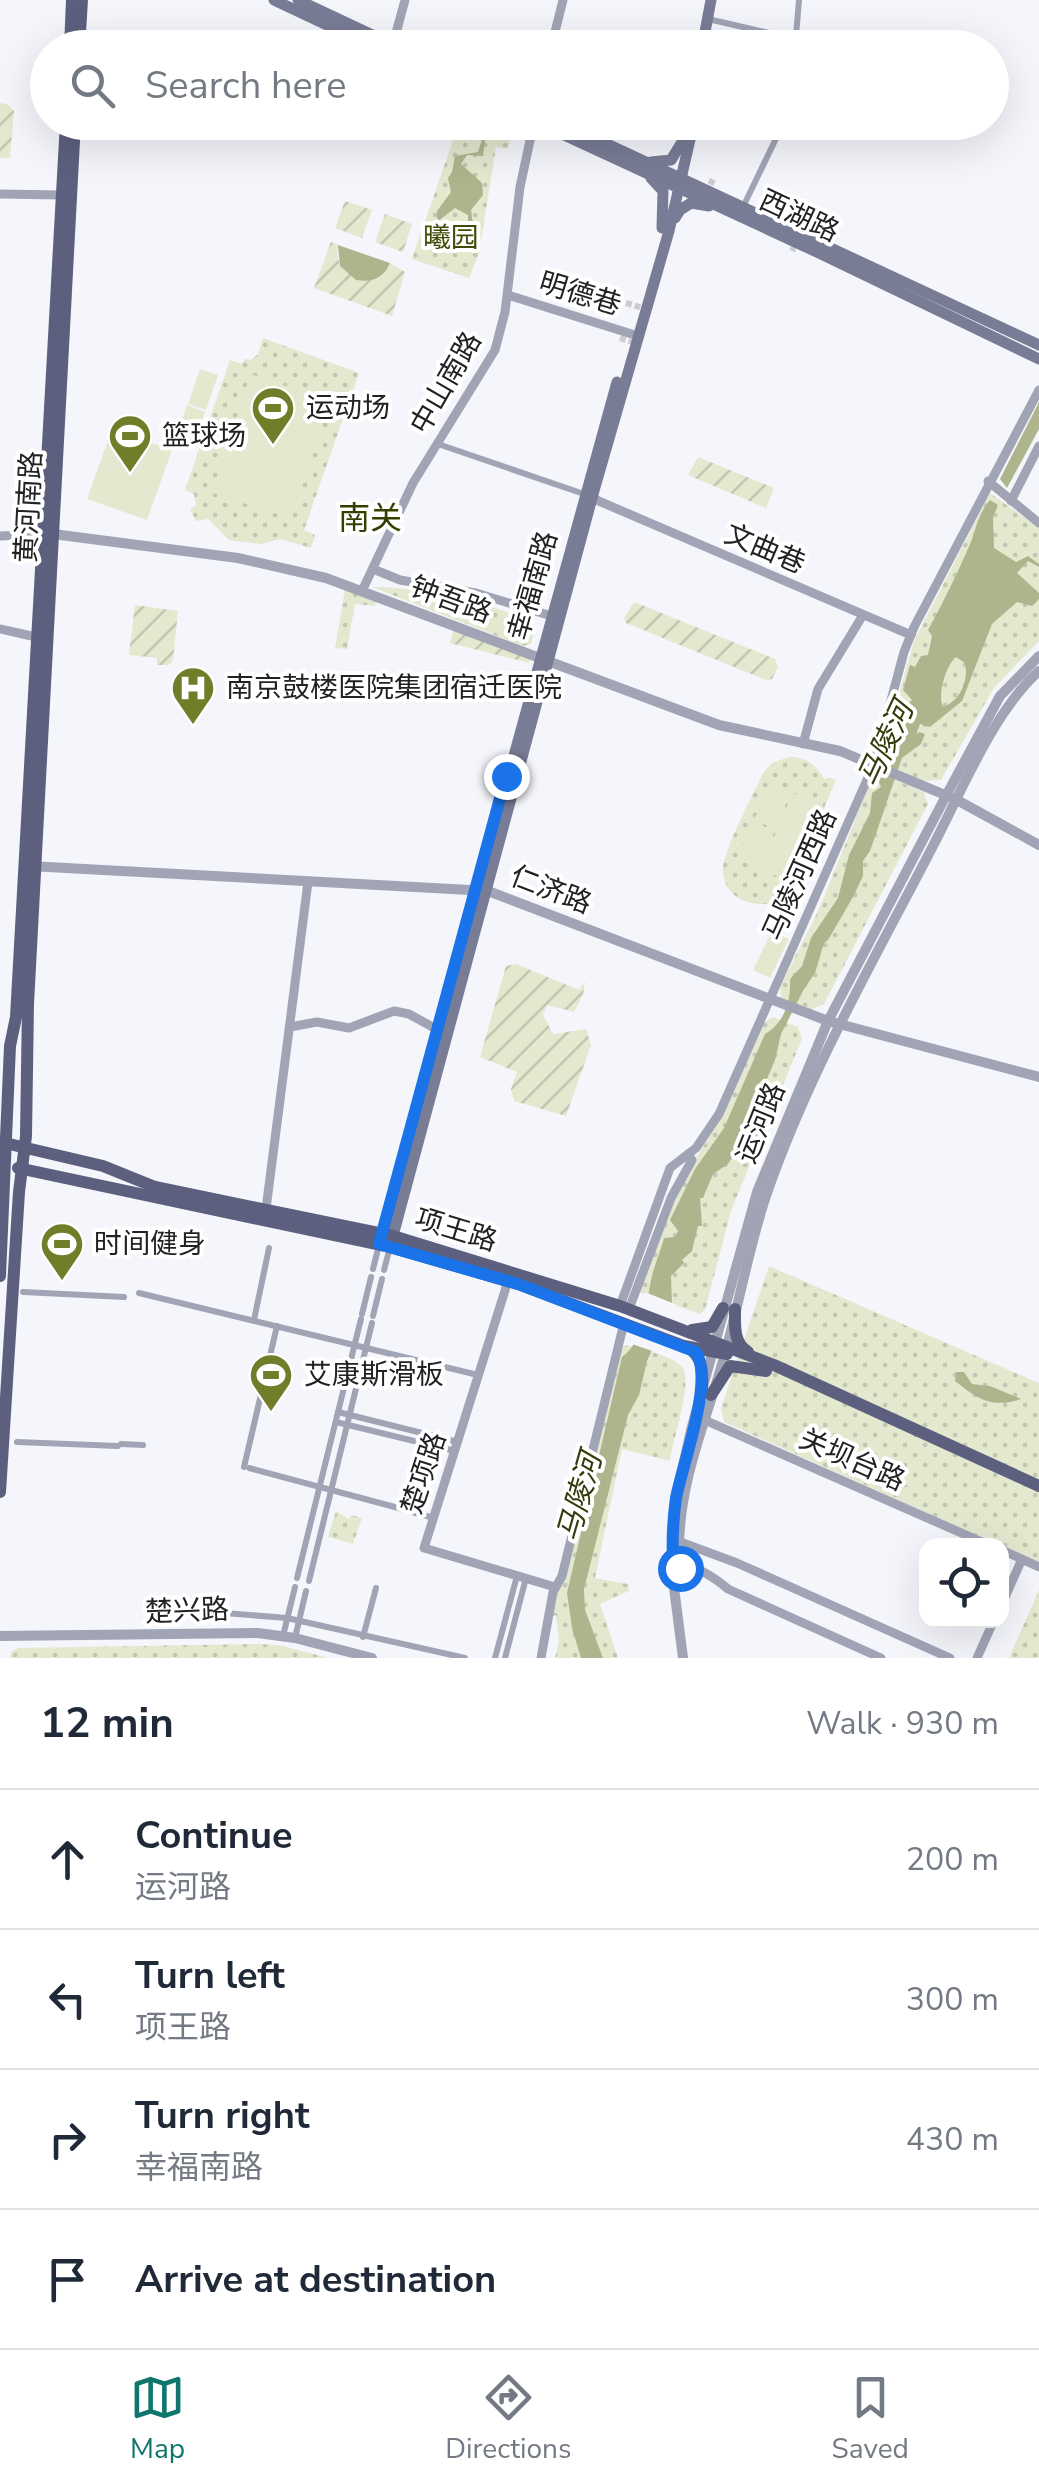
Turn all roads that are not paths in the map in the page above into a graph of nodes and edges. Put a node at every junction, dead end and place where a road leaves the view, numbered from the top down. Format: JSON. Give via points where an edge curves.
{"nodes":[{"id":1,"x":72,"y":0,"type":"edge"},
{"id":2,"x":82,"y":0,"type":"edge"},
{"id":3,"x":274,"y":0,"type":"edge"},
{"id":4,"x":298,"y":0,"type":"edge"},
{"id":5,"x":405,"y":0,"type":"edge"},
{"id":6,"x":563,"y":0,"type":"edge"},
{"id":7,"x":714,"y":0,"type":"edge"},
{"id":8,"x":799,"y":0,"type":"edge"},
{"id":9,"x":710,"y":20,"type":"junction"},
{"id":10,"x":71,"y":30,"type":"edge"},
{"id":11,"x":81,"y":30,"type":"edge"},
{"id":12,"x":338,"y":30,"type":"edge"},
{"id":13,"x":362,"y":30,"type":"edge"},
{"id":14,"x":399,"y":30,"type":"edge"},
{"id":15,"x":556,"y":30,"type":"edge"},
{"id":16,"x":708,"y":30,"type":"edge"},
{"id":17,"x":747,"y":30,"type":"edge"},
{"id":18,"x":796,"y":30,"type":"edge"},
{"id":19,"x":65,"y":140,"type":"edge"},
{"id":20,"x":74,"y":140,"type":"edge"},
{"id":21,"x":531,"y":140,"type":"edge"},
{"id":22,"x":579,"y":140,"type":"edge"},
{"id":23,"x":594,"y":140,"type":"edge"},
{"id":24,"x":687,"y":140,"type":"junction"},
{"id":25,"x":775,"y":140,"type":"edge"},
{"id":26,"x":643,"y":166,"type":"junction"},
{"id":27,"x":679,"y":182,"type":"junction"},
{"id":28,"x":0,"y":194,"type":"edge"},
{"id":29,"x":61,"y":195,"type":"junction"},
{"id":30,"x":739,"y":210,"type":"junction"},
{"id":31,"x":666,"y":230,"type":"junction"},
{"id":32,"x":508,"y":295,"type":"junction"},
{"id":33,"x":635,"y":335,"type":"junction"},
{"id":34,"x":1039,"y":344,"type":"edge"},
{"id":35,"x":1039,"y":359,"type":"edge"},
{"id":36,"x":1039,"y":390,"type":"edge"},
{"id":37,"x":438,"y":444,"type":"junction"},
{"id":38,"x":1039,"y":446,"type":"edge"},
{"id":39,"x":988,"y":481,"type":"junction"},
{"id":40,"x":593,"y":499,"type":"junction"},
{"id":41,"x":1011,"y":502,"type":"junction"},
{"id":42,"x":1039,"y":524,"type":"edge"},
{"id":43,"x":48,"y":534,"type":"junction"},
{"id":44,"x":0,"y":536,"type":"edge"},
{"id":45,"x":373,"y":569,"type":"junction"},
{"id":46,"x":362,"y":591,"type":"junction"},
{"id":47,"x":862,"y":615,"type":"junction"},
{"id":48,"x":555,"y":617,"type":"junction"},
{"id":49,"x":0,"y":629,"type":"edge"},
{"id":50,"x":910,"y":635,"type":"junction"},
{"id":51,"x":36,"y":636,"type":"junction"},
{"id":52,"x":1039,"y":656,"type":"edge"},
{"id":53,"x":544,"y":658,"type":"junction"},
{"id":54,"x":1039,"y":671,"type":"edge"},
{"id":55,"x":803,"y":744,"type":"junction"},
{"id":56,"x":877,"y":766,"type":"junction"},
{"id":57,"x":952,"y":797,"type":"junction"},
{"id":58,"x":1039,"y":846,"type":"edge"},
{"id":59,"x":29,"y":866,"type":"junction"},
{"id":60,"x":308,"y":882,"type":"junction"},
{"id":61,"x":482,"y":890,"type":"junction"},
{"id":62,"x":768,"y":998,"type":"junction"},
{"id":63,"x":834,"y":1023,"type":"junction"},
{"id":64,"x":290,"y":1027,"type":"junction"},
{"id":65,"x":438,"y":1030,"type":"junction"},
{"id":66,"x":1039,"y":1078,"type":"edge"},
{"id":67,"x":3,"y":1142,"type":"edge"},
{"id":68,"x":26,"y":1148,"type":"junction"},
{"id":69,"x":2,"y":1164,"type":"edge"},
{"id":70,"x":22,"y":1170,"type":"junction"},
{"id":71,"x":266,"y":1209,"type":"junction"},
{"id":72,"x":386,"y":1240,"type":"junction"},
{"id":73,"x":268,"y":1248,"type":"dead end"},
{"id":74,"x":0,"y":1276,"type":"edge"},
{"id":75,"x":508,"y":1281,"type":"junction"},
{"id":76,"x":23,"y":1292,"type":"dead end"},
{"id":77,"x":140,"y":1293,"type":"dead end"},
{"id":78,"x":124,"y":1297,"type":"dead end"},
{"id":79,"x":729,"y":1309,"type":"junction"},
{"id":80,"x":625,"y":1312,"type":"junction"},
{"id":81,"x":254,"y":1320,"type":"junction"},
{"id":82,"x":278,"y":1326,"type":"junction"},
{"id":83,"x":685,"y":1330,"type":"junction"},
{"id":84,"x":355,"y":1345,"type":"junction"},
{"id":85,"x":684,"y":1346,"type":"junction"},
{"id":86,"x":721,"y":1347,"type":"junction"},
{"id":87,"x":366,"y":1348,"type":"junction"},
{"id":88,"x":770,"y":1368,"type":"junction"},
{"id":89,"x":479,"y":1376,"type":"junction"},
{"id":90,"x":707,"y":1394,"type":"junction"},
{"id":91,"x":338,"y":1412,"type":"junction"},
{"id":92,"x":350,"y":1415,"type":"junction"},
{"id":93,"x":699,"y":1418,"type":"junction"},
{"id":94,"x":336,"y":1422,"type":"junction"},
{"id":95,"x":347,"y":1424,"type":"junction"},
{"id":96,"x":17,"y":1442,"type":"dead end"},
{"id":97,"x":143,"y":1445,"type":"dead end"},
{"id":98,"x":457,"y":1446,"type":"junction"},
{"id":99,"x":1039,"y":1486,"type":"edge"},
{"id":100,"x":320,"y":1487,"type":"junction"},
{"id":101,"x":332,"y":1490,"type":"junction"},
{"id":102,"x":0,"y":1492,"type":"edge"},
{"id":103,"x":1039,"y":1495,"type":"edge"},
{"id":104,"x":434,"y":1518,"type":"junction"},
{"id":105,"x":973,"y":1538,"type":"edge"},
{"id":106,"x":676,"y":1540,"type":"junction"},
{"id":107,"x":1009,"y":1553,"type":"edge"},
{"id":108,"x":1022,"y":1559,"type":"junction"},
{"id":109,"x":676,"y":1561,"type":"junction"},
{"id":110,"x":1039,"y":1566,"type":"edge"},
{"id":111,"x":522,"y":1577,"type":"junction"},
{"id":112,"x":297,"y":1578,"type":"dead end"},
{"id":113,"x":309,"y":1581,"type":"dead end"},
{"id":114,"x":555,"y":1587,"type":"junction"},
{"id":115,"x":294,"y":1588,"type":"dead end"},
{"id":116,"x":376,"y":1588,"type":"dead end"},
{"id":117,"x":1009,"y":1588,"type":"edge"},
{"id":118,"x":306,"y":1591,"type":"dead end"},
{"id":119,"x":224,"y":1613,"type":"dead end"},
{"id":120,"x":287,"y":1618,"type":"junction"},
{"id":121,"x":299,"y":1620,"type":"junction"},
{"id":122,"x":990,"y":1628,"type":"edge"},
{"id":123,"x":0,"y":1636,"type":"edge"},
{"id":124,"x":289,"y":1637,"type":"junction"},
{"id":125,"x":364,"y":1637,"type":"junction"},
{"id":126,"x":372,"y":1658,"type":"edge"},
{"id":127,"x":466,"y":1658,"type":"edge"},
{"id":128,"x":495,"y":1658,"type":"edge"},
{"id":129,"x":505,"y":1658,"type":"edge"},
{"id":130,"x":541,"y":1658,"type":"edge"},
{"id":131,"x":686,"y":1658,"type":"edge"},
{"id":132,"x":881,"y":1658,"type":"edge"},
{"id":133,"x":950,"y":1658,"type":"edge"},
{"id":134,"x":976,"y":1658,"type":"edge"}],
"edges":[{"from":1,"to":10,"type":"main road"},
{"from":2,"to":11,"type":"main road"},
{"from":3,"to":12,"type":"main road"},
{"from":4,"to":13,"type":"main road"},
{"from":5,"to":14,"type":"street"},
{"from":6,"to":15,"type":"street"},
{"from":7,"to":9,"type":"main road"},
{"from":8,"to":18,"type":"street"},
{"from":9,"to":16,"type":"main road"},
{"from":9,"to":17,"type":"street"},
{"from":19,"to":29,"type":"main road","name":"黄河南路"},
{"from":20,"to":43,"type":"main road","name":"黄河南路"},
{"from":21,"to":32,"type":"street","name":"中山南路"},
{"from":22,"to":26,"type":"main road","name":"西湖路"},
{"from":23,"to":26,"type":"main road","name":"西湖路"},
{"from":24,"to":26,"type":"main road","via":[[672,160]]},
{"from":24,"to":27,"type":"main road","name":"幸福南路"},
{"from":24,"to":30,"type":"main road","via":[[694,172]]},
{"from":25,"to":30,"type":"street"},
{"from":26,"to":27,"type":"main road","name":"西湖路"},
{"from":26,"to":31,"type":"main road","via":[[664,191]]},
{"from":27,"to":30,"type":"main road","name":"西湖路"},
{"from":27,"to":31,"type":"main road","name":"幸福南路"},
{"from":28,"to":29,"type":"street"},
{"from":29,"to":43,"type":"main road","name":"黄河南路"},
{"from":30,"to":31,"type":"main road","via":[[691,203]]},
{"from":30,"to":34,"type":"main road","name":"西湖路"},
{"from":30,"to":35,"type":"main road","name":"西湖路"},
{"from":31,"to":33,"type":"main road","name":"幸福南路"},
{"from":32,"to":33,"type":"street","name":"明德巷"},
{"from":32,"to":37,"type":"street","name":"中山南路","via":[[490,361]]},
{"from":33,"to":40,"type":"main road","name":"幸福南路"},
{"from":36,"to":39,"type":"street","name":"马陵河西路"},
{"from":37,"to":40,"type":"street","name":"文曲巷"},
{"from":37,"to":45,"type":"street","name":"中山南路"},
{"from":38,"to":41,"type":"street"},
{"from":39,"to":41,"type":"street"},
{"from":39,"to":50,"type":"street","name":"马陵河西路"},
{"from":40,"to":47,"type":"street","name":"文曲巷"},
{"from":40,"to":48,"type":"main road","name":"幸福南路"},
{"from":41,"to":42,"type":"street"},
{"from":43,"to":44,"type":"street"},
{"from":43,"to":46,"type":"street","name":"钟吾路","via":[[277,565]]},
{"from":43,"to":51,"type":"main road","name":"黄河南路"},
{"from":43,"to":59,"type":"main road","name":"黄河南路"},
{"from":45,"to":46,"type":"street","name":"中山南路"},
{"from":45,"to":48,"type":"street"},
{"from":46,"to":53,"type":"street","name":"钟吾路"},
{"from":47,"to":50,"type":"street","name":"文曲巷"},
{"from":47,"to":55,"type":"street","via":[[818,689]]},
{"from":48,"to":53,"type":"main road","name":"幸福南路"},
{"from":49,"to":51,"type":"street"},
{"from":50,"to":56,"type":"street","name":"马陵河西路"},
{"from":51,"to":59,"type":"main road","name":"黄河南路"},
{"from":52,"to":57,"type":"street","name":"运河路","via":[[1000,696]]},
{"from":53,"to":55,"type":"street","name":"钟吾路","via":[[718,725]]},
{"from":53,"to":61,"type":"main road","name":"幸福南路"},
{"from":54,"to":57,"type":"street","name":"运河路","via":[[1010,703]]},
{"from":55,"to":56,"type":"street","name":"钟吾路"},
{"from":56,"to":57,"type":"street","name":"钟吾路"},
{"from":56,"to":62,"type":"street","name":"马陵河西路"},
{"from":57,"to":58,"type":"street"},
{"from":57,"to":63,"type":"street","name":"运河路"},
{"from":59,"to":60,"type":"street","name":"仁济路"},
{"from":59,"to":67,"type":"main road","name":"黄河南路"},
{"from":59,"to":68,"type":"main road","name":"黄河南路"},
{"from":60,"to":61,"type":"street","name":"仁济路"},
{"from":60,"to":64,"type":"street"},
{"from":61,"to":62,"type":"street","name":"仁济路"},
{"from":61,"to":65,"type":"main road","name":"幸福南路"},
{"from":61,"to":72,"type":"main road","name":"幸福南路"},
{"from":62,"to":63,"type":"street","name":"仁济路"},
{"from":62,"to":80,"type":"street","name":"马陵河西路","via":[[719,1114],[688,1154],[692,1160]]},
{"from":63,"to":66,"type":"street","name":"仁济路"},
{"from":63,"to":79,"type":"street","name":"运河路"},
{"from":64,"to":65,"type":"street","via":[[317,1022],[349,1028],[394,1011]]},
{"from":64,"to":71,"type":"street"},
{"from":65,"to":72,"type":"main road","name":"幸福南路"},
{"from":67,"to":68,"type":"main road","name":"项王路"},
{"from":67,"to":69,"type":"main road","name":"黄河南路"},
{"from":68,"to":70,"type":"main road","name":"黄河南路"},
{"from":68,"to":71,"type":"main road","name":"项王路","via":[[155,1186]]},
{"from":69,"to":70,"type":"main road","name":"项王路"},
{"from":69,"to":74,"type":"main road","name":"黄河南路"},
{"from":70,"to":72,"type":"main road","name":"项王路"},
{"from":70,"to":102,"type":"main road","name":"黄河南路"},
{"from":71,"to":72,"type":"main road","name":"项王路"},
{"from":72,"to":75,"type":"main road","name":"项王路"},
{"from":72,"to":80,"type":"main road","name":"项王路"},
{"from":72,"to":84,"type":"street"},
{"from":72,"to":87,"type":"street"},
{"from":73,"to":81,"type":"street"},
{"from":75,"to":80,"type":"main road","name":"项王路"},
{"from":75,"to":89,"type":"street","name":"楚项路"},
{"from":76,"to":78,"type":"street"},
{"from":77,"to":81,"type":"street"},
{"from":79,"to":83,"type":"main road","via":[[712,1326]]},
{"from":79,"to":86,"type":"street","name":"运河路"},
{"from":79,"to":88,"type":"main road","via":[[739,1344]]},
{"from":80,"to":83,"type":"main road","name":"项王路"},
{"from":80,"to":85,"type":"main road","name":"项王路"},
{"from":80,"to":114,"type":"street","name":"马陵河西路"},
{"from":81,"to":82,"type":"street"},
{"from":82,"to":84,"type":"street"},
{"from":82,"to":100,"type":"street","via":[[246,1468]]},
{"from":83,"to":86,"type":"main road","name":"项王路"},
{"from":84,"to":87,"type":"street"},
{"from":84,"to":91,"type":"street"},
{"from":85,"to":86,"type":"main road","name":"项王路"},
{"from":85,"to":90,"type":"main road","via":[[701,1362]]},
{"from":86,"to":88,"type":"main road","name":"项王路"},
{"from":86,"to":90,"type":"street","name":"运河路"},
{"from":87,"to":89,"type":"street"},
{"from":87,"to":92,"type":"street"},
{"from":88,"to":90,"type":"main road","via":[[730,1366]]},
{"from":88,"to":99,"type":"main road"},
{"from":88,"to":103,"type":"main road"},
{"from":89,"to":98,"type":"street","name":"楚项路"},
{"from":90,"to":93,"type":"street","name":"运河路"},
{"from":91,"to":92,"type":"street"},
{"from":91,"to":94,"type":"street"},
{"from":92,"to":95,"type":"street"},
{"from":92,"to":98,"type":"street"},
{"from":93,"to":105,"type":"street","name":"关坝台路"},
{"from":93,"to":106,"type":"street","name":"运河路","via":[[676,1502]]},
{"from":94,"to":95,"type":"street"},
{"from":94,"to":100,"type":"street"},
{"from":95,"to":98,"type":"street"},
{"from":95,"to":101,"type":"street"},
{"from":96,"to":97,"type":"street"},
{"from":98,"to":104,"type":"street","name":"楚项路"},
{"from":100,"to":101,"type":"street"},
{"from":100,"to":112,"type":"street"},
{"from":101,"to":104,"type":"street"},
{"from":101,"to":113,"type":"street"},
{"from":104,"to":111,"type":"street","name":"楚项路","via":[[424,1548]]},
{"from":106,"to":109,"type":"street","name":"运河路"},
{"from":106,"to":133,"type":"street"},
{"from":107,"to":108,"type":"street"},
{"from":108,"to":110,"type":"street"},
{"from":108,"to":117,"type":"street"},
{"from":109,"to":131,"type":"street","name":"运河路"},
{"from":109,"to":132,"type":"street"},
{"from":111,"to":114,"type":"street","name":"楚项路"},
{"from":111,"to":128,"type":"street"},
{"from":111,"to":129,"type":"street"},
{"from":114,"to":130,"type":"street","name":"马陵河西路"},
{"from":115,"to":120,"type":"street"},
{"from":116,"to":125,"type":"street"},
{"from":118,"to":121,"type":"street"},
{"from":119,"to":120,"type":"street"},
{"from":120,"to":121,"type":"street"},
{"from":120,"to":124,"type":"street"},
{"from":121,"to":124,"type":"street"},
{"from":121,"to":125,"type":"street"},
{"from":122,"to":134,"type":"street"},
{"from":123,"to":124,"type":"street","name":"楚兴路"},
{"from":124,"to":126,"type":"street","name":"楚兴路"},
{"from":125,"to":127,"type":"street"}]}
